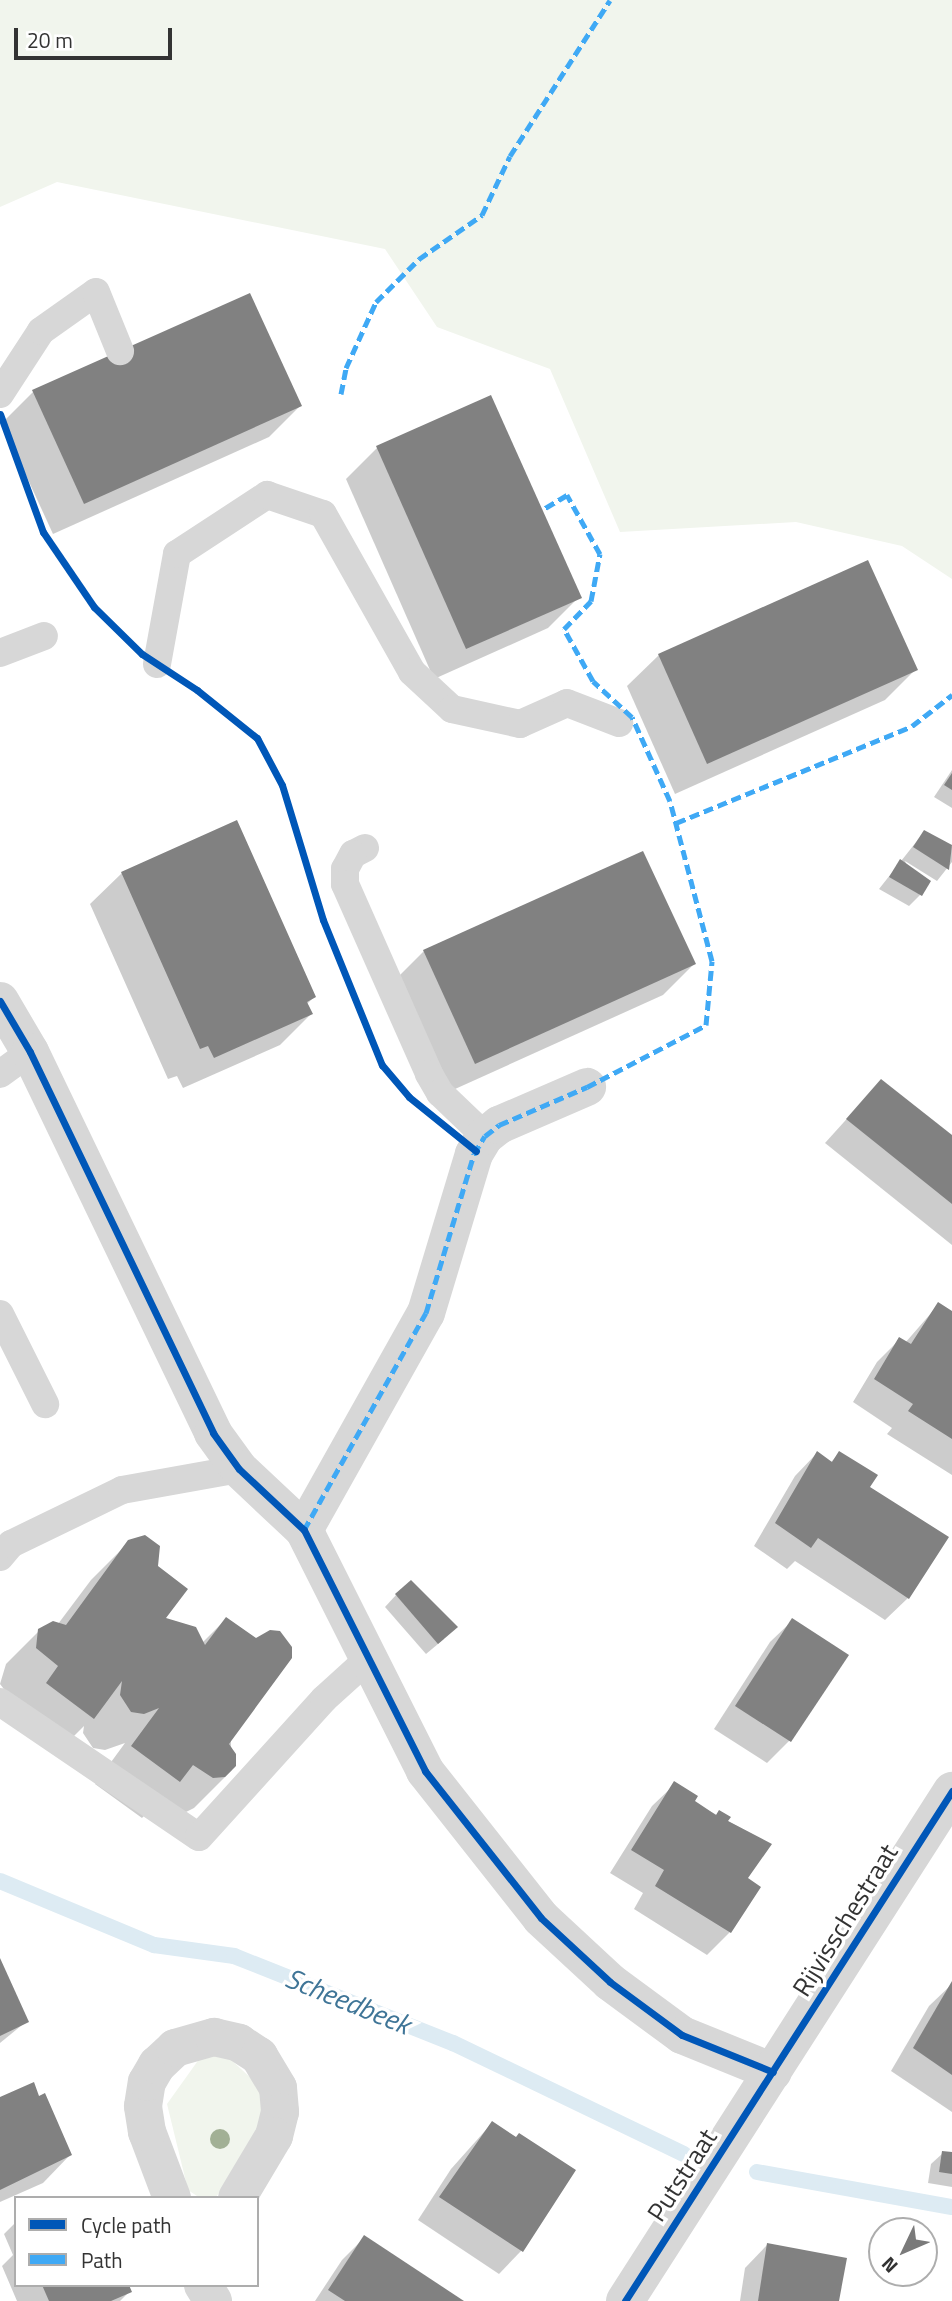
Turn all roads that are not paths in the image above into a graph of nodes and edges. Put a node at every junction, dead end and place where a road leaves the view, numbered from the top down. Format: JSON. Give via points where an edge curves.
{"nodes":[{"id":1,"x":120,"y":351,"type":"dead end"},
{"id":2,"x":0,"y":394,"type":"edge"},
{"id":3,"x":44,"y":636,"type":"dead end"},
{"id":4,"x":0,"y":653,"type":"edge"},
{"id":5,"x":157,"y":664,"type":"dead end"},
{"id":6,"x":619,"y":723,"type":"dead end"},
{"id":7,"x":365,"y":848,"type":"dead end"},
{"id":8,"x":0,"y":1001,"type":"edge"},
{"id":9,"x":15,"y":1063,"type":"edge"},
{"id":10,"x":587,"y":1087,"type":"dead end"},
{"id":11,"x":485,"y":1136,"type":"junction"},
{"id":12,"x":0,"y":1314,"type":"edge"},
{"id":13,"x":45,"y":1404,"type":"dead end"},
{"id":14,"x":239,"y":1469,"type":"junction"},
{"id":15,"x":304,"y":1530,"type":"junction"},
{"id":16,"x":0,"y":1557,"type":"edge"},
{"id":17,"x":367,"y":1660,"type":"junction"},
{"id":18,"x":0,"y":1702,"type":"edge"},
{"id":19,"x":952,"y":1791,"type":"edge"},
{"id":20,"x":938,"y":1838,"type":"edge"},
{"id":21,"x":774,"y":2071,"type":"junction"},
{"id":22,"x":171,"y":2196,"type":"edge"},
{"id":23,"x":238,"y":2196,"type":"edge"},
{"id":24,"x":625,"y":2301,"type":"edge"}],
"edges":[{"from":1,"to":2,"type":"lane","via":[[96,292],[41,331]]},
{"from":3,"to":4,"type":"lane"},
{"from":5,"to":6,"type":"lane","via":[[177,554],[267,495],[323,514],[412,672],[452,709],[520,724],[567,703]]},
{"from":7,"to":11,"type":"lane","via":[[353,854],[345,869],[345,884],[440,1094]]},
{"from":8,"to":9,"type":"street"},
{"from":9,"to":14,"type":"street","via":[[213,1433]]},
{"from":10,"to":11,"type":"street","via":[[499,1125]]},
{"from":11,"to":15,"type":"street","via":[[474,1154],[426,1313]]},
{"from":12,"to":13,"type":"lane"},
{"from":14,"to":15,"type":"street"},
{"from":14,"to":16,"type":"lane","via":[[122,1490],[11,1544]]},
{"from":15,"to":17,"type":"street"},
{"from":17,"to":18,"type":"lane","via":[[324,1699],[199,1837]]},
{"from":17,"to":21,"type":"street","via":[[425,1771],[541,1918],[610,1982],[682,2035]]},
{"from":19,"to":20,"type":"street","name":"Rijvisschestraat"},
{"from":20,"to":21,"type":"street","name":"Rijvisschestraat"},
{"from":21,"to":24,"type":"street","name":"Putstraat"},
{"from":22,"to":23,"type":"street","via":[[147,2132],[143,2106],[147,2082],[174,2048],[214,2037],[239,2043],[259,2056],[278,2088],[280,2112],[274,2136]]}]}
